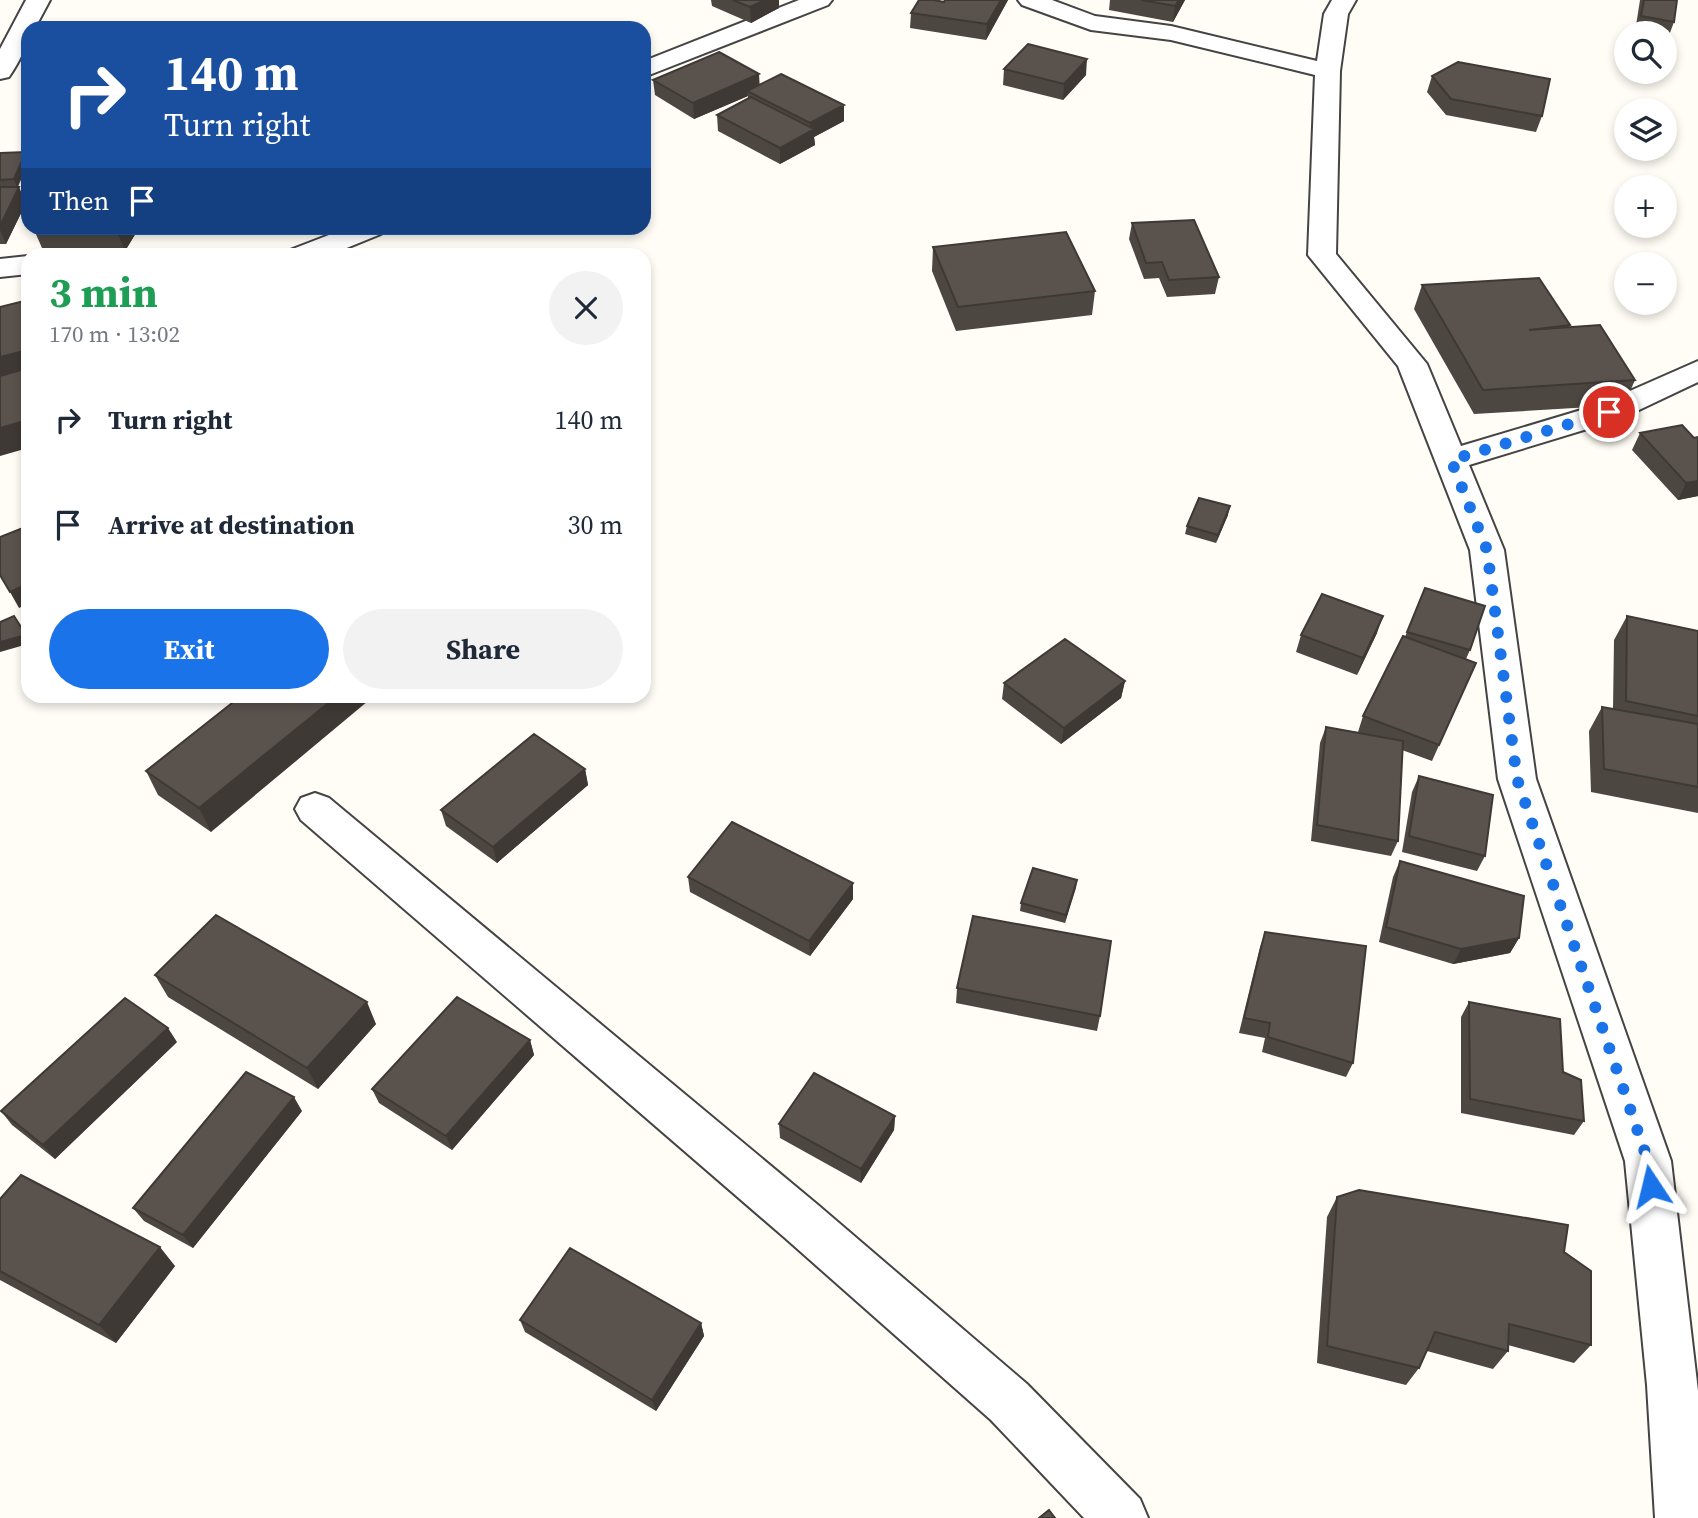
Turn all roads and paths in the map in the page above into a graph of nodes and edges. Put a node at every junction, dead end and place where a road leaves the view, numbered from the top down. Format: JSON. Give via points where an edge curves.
{"nodes":[{"id":1,"x":38,"y":0,"type":"edge"},
{"id":2,"x":820,"y":0,"type":"edge"},
{"id":3,"x":1030,"y":0,"type":"edge"},
{"id":4,"x":1343,"y":0,"type":"edge"},
{"id":5,"x":27,"y":21,"type":"edge"},
{"id":6,"x":21,"y":32,"type":"edge"},
{"id":7,"x":651,"y":67,"type":"edge"},
{"id":8,"x":1328,"y":71,"type":"junction"},
{"id":9,"x":0,"y":72,"type":"edge"},
{"id":10,"x":353,"y":235,"type":"edge"},
{"id":11,"x":320,"y":248,"type":"edge"},
{"id":12,"x":21,"y":266,"type":"edge"},
{"id":13,"x":0,"y":268,"type":"edge"},
{"id":14,"x":1698,"y":370,"type":"edge"},
{"id":15,"x":1451,"y":460,"type":"junction"},
{"id":16,"x":315,"y":809,"type":"dead end"},
{"id":17,"x":1121,"y":1518,"type":"edge"},
{"id":18,"x":1682,"y":1518,"type":"edge"}],
"edges":[{"from":1,"to":5,"type":"street"},
{"from":2,"to":7,"type":"street"},
{"from":3,"to":8,"type":"street","via":[[1091,23],[1171,33]]},
{"from":4,"to":8,"type":"street","via":[[1336,14]]},
{"from":6,"to":9,"type":"street"},
{"from":8,"to":15,"type":"street","via":[[1322,255],[1412,364]]},
{"from":10,"to":11,"type":"street"},
{"from":12,"to":13,"type":"street"},
{"from":14,"to":15,"type":"street","via":[[1609,412]]},
{"from":15,"to":18,"type":"street","via":[[1487,550],[1517,779],[1648,1161]]},
{"from":16,"to":17,"type":"street","via":[[999,1393]]}]}
